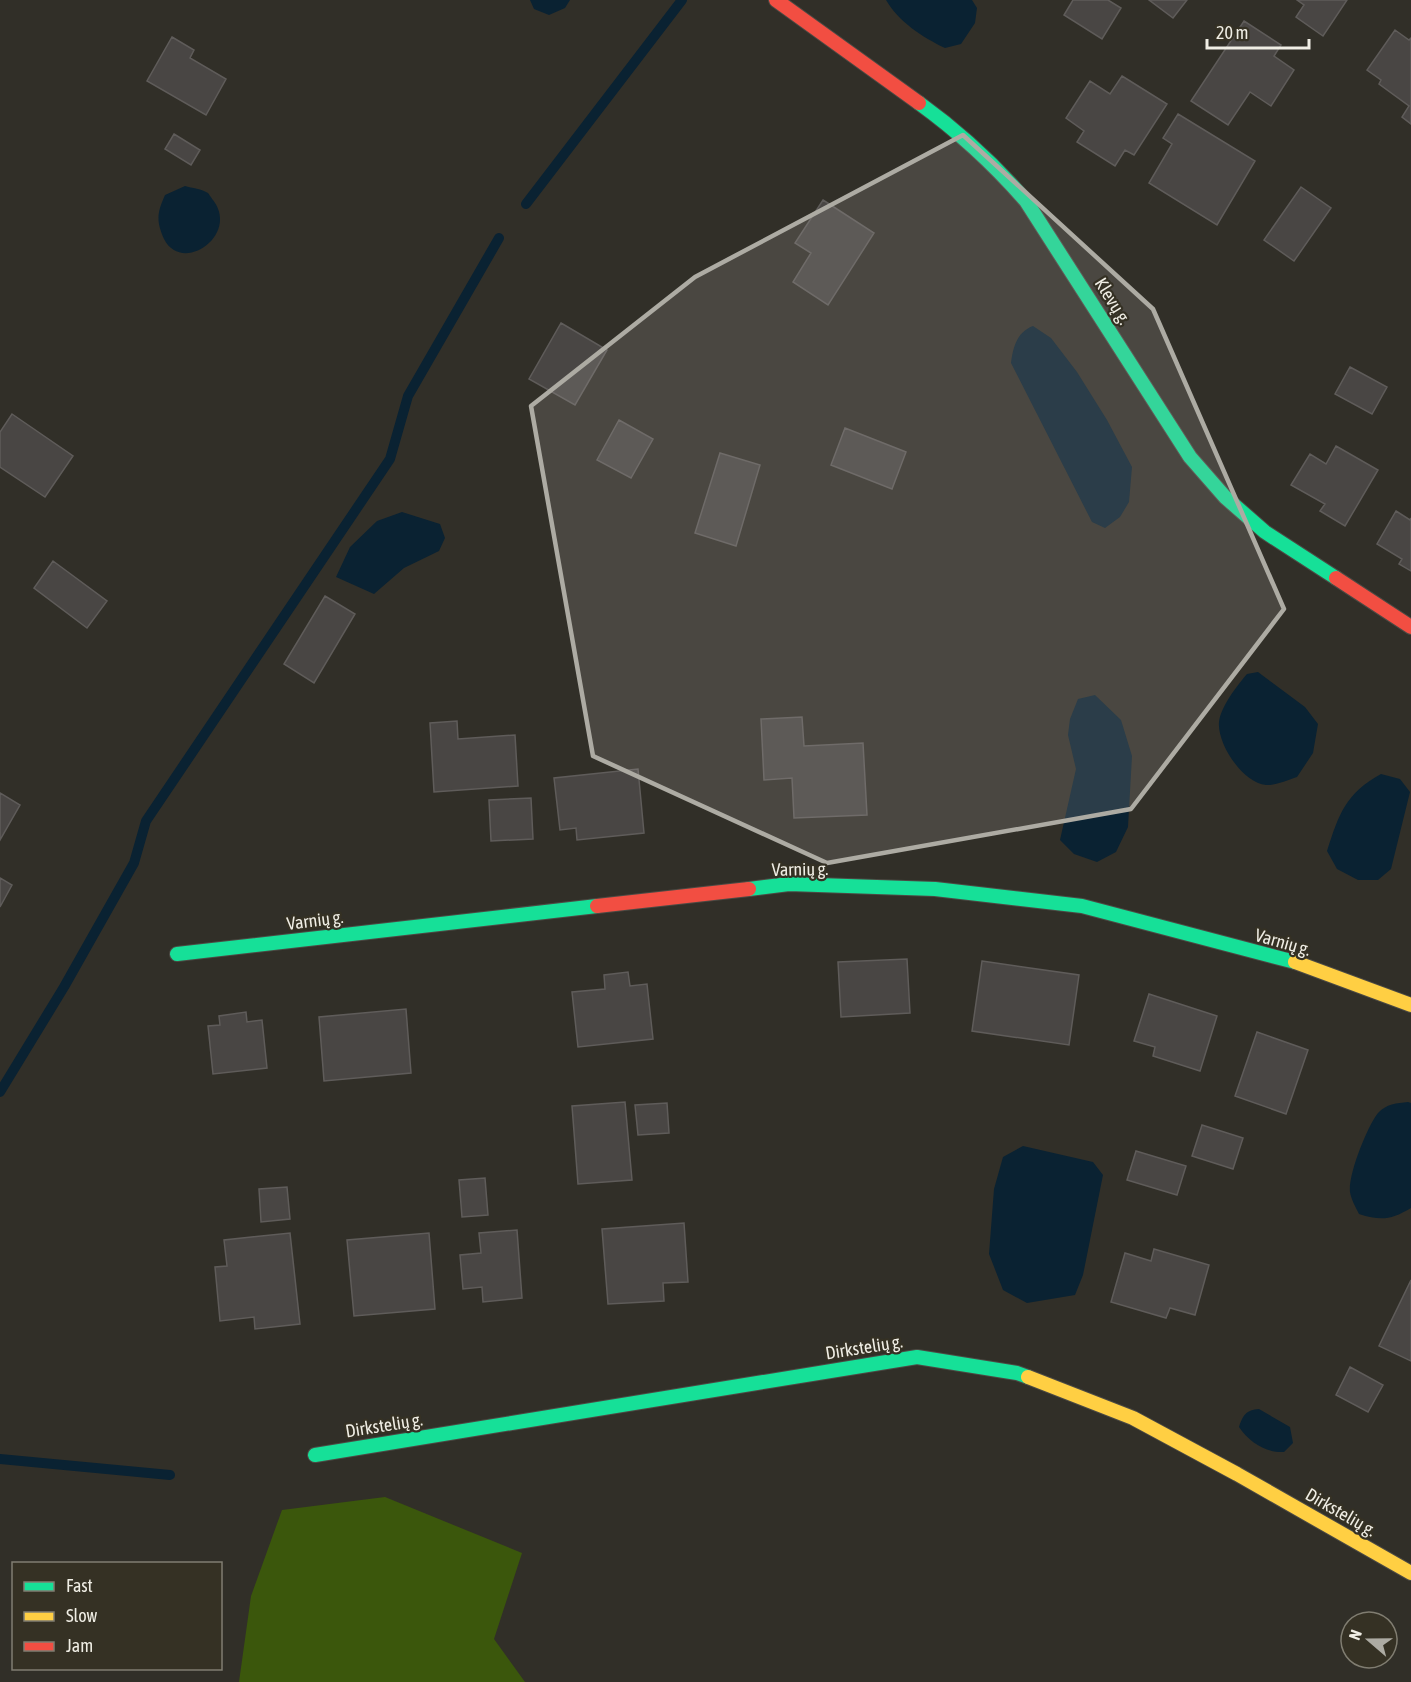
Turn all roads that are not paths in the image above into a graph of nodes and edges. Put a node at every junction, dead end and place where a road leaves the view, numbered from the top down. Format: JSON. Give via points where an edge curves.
{"nodes":[{"id":1,"x":776,"y":0,"type":"edge"},
{"id":2,"x":1411,"y":627,"type":"edge"},
{"id":3,"x":177,"y":954,"type":"dead end"},
{"id":4,"x":1411,"y":1005,"type":"edge"},
{"id":5,"x":315,"y":1455,"type":"dead end"},
{"id":6,"x":1411,"y":1573,"type":"edge"}],
"edges":[{"from":1,"to":2,"type":"street","name":"Klevų g.","via":[[930,111],[998,169],[1045,229],[1190,457],[1225,497],[1265,532]]},
{"from":3,"to":4,"type":"street","name":"Varnių g.","via":[[789,885],[935,890],[1082,906],[1297,963]]},
{"from":5,"to":6,"type":"street","name":"Dirkstelių g.","via":[[917,1357],[1017,1373],[1133,1418]]}]}
